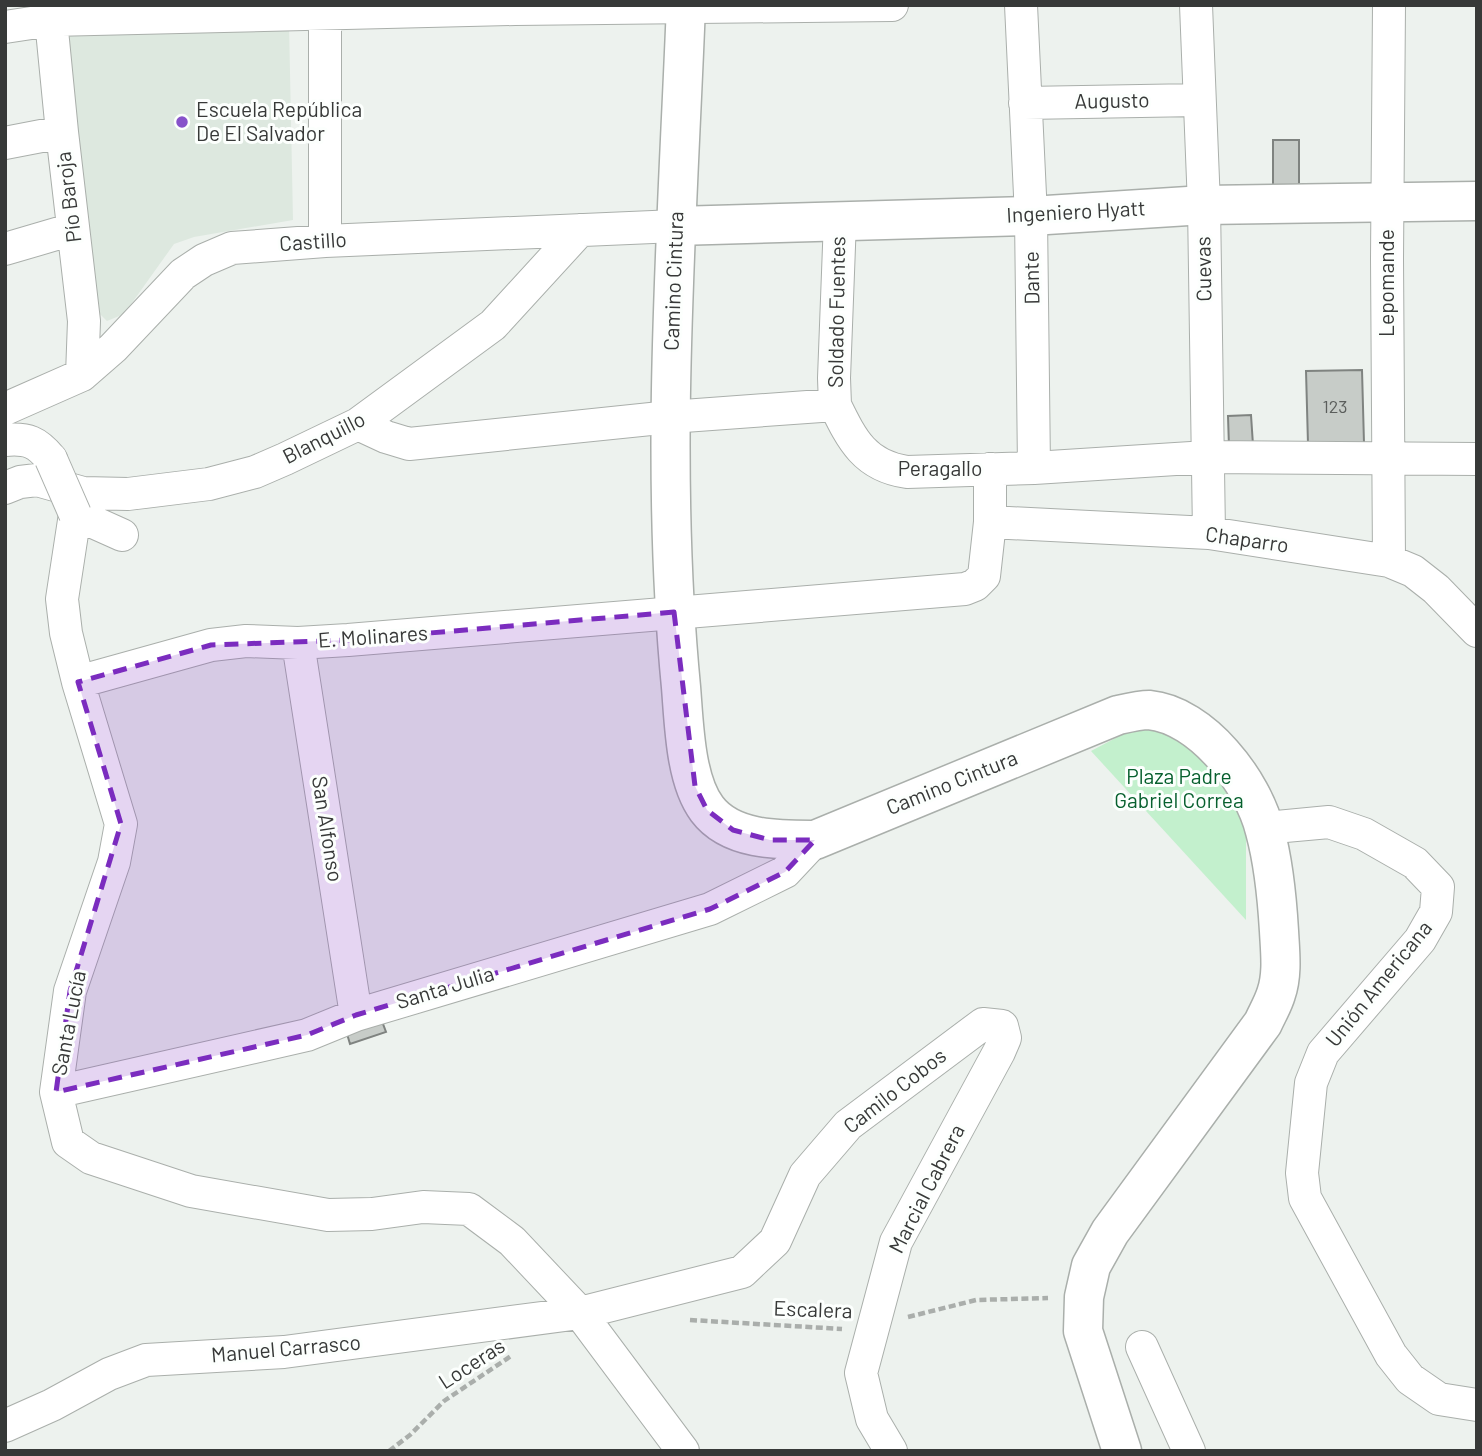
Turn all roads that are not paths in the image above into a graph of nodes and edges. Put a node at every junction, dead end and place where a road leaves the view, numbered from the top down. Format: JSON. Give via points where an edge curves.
{"nodes":[{"id":1,"x":892,"y":5,"type":"edge"},
{"id":2,"x":1021,"y":5,"type":"edge"},
{"id":3,"x":1196,"y":5,"type":"edge"},
{"id":4,"x":1389,"y":5,"type":"edge"},
{"id":5,"x":686,"y":6,"type":"edge"},
{"id":6,"x":515,"y":7,"type":"edge"},
{"id":7,"x":325,"y":9,"type":"edge"},
{"id":8,"x":51,"y":20,"type":"junction"},
{"id":9,"x":5,"y":27,"type":"edge"},
{"id":10,"x":1198,"y":100,"type":"junction"},
{"id":11,"x":1025,"y":103,"type":"junction"},
{"id":12,"x":62,"y":132,"type":"junction"},
{"id":13,"x":5,"y":143,"type":"edge"},
{"id":14,"x":1477,"y":201,"type":"edge"},
{"id":15,"x":1387,"y":202,"type":"junction"},
{"id":16,"x":1204,"y":205,"type":"junction"},
{"id":17,"x":1031,"y":216,"type":"junction"},
{"id":18,"x":840,"y":220,"type":"junction"},
{"id":19,"x":676,"y":226,"type":"junction"},
{"id":20,"x":73,"y":229,"type":"junction"},
{"id":21,"x":580,"y":230,"type":"junction"},
{"id":22,"x":325,"y":241,"type":"junction"},
{"id":23,"x":5,"y":249,"type":"edge"},
{"id":24,"x":82,"y":375,"type":"junction"},
{"id":25,"x":835,"y":405,"type":"junction"},
{"id":26,"x":5,"y":410,"type":"edge"},
{"id":27,"x":670,"y":417,"type":"junction"},
{"id":28,"x":358,"y":424,"type":"junction"},
{"id":29,"x":5,"y":440,"type":"edge"},
{"id":30,"x":1207,"y":457,"type":"junction"},
{"id":31,"x":1387,"y":458,"type":"junction"},
{"id":32,"x":1477,"y":459,"type":"edge"},
{"id":33,"x":1034,"y":468,"type":"junction"},
{"id":34,"x":990,"y":469,"type":"junction"},
{"id":35,"x":5,"y":488,"type":"edge"},
{"id":36,"x":75,"y":514,"type":"junction"},
{"id":37,"x":990,"y":522,"type":"junction"},
{"id":38,"x":1209,"y":533,"type":"junction"},
{"id":39,"x":122,"y":535,"type":"dead end"},
{"id":40,"x":1389,"y":561,"type":"junction"},
{"id":41,"x":674,"y":612,"type":"junction"},
{"id":42,"x":1477,"y":631,"type":"edge"},
{"id":43,"x":298,"y":643,"type":"junction"},
{"id":44,"x":78,"y":682,"type":"junction"},
{"id":45,"x":1265,"y":828,"type":"junction"},
{"id":46,"x":815,"y":840,"type":"junction"},
{"id":47,"x":356,"y":1015,"type":"junction"},
{"id":48,"x":999,"y":1052,"type":"joint"},
{"id":49,"x":56,"y":1092,"type":"junction"},
{"id":50,"x":580,"y":1314,"type":"junction"},
{"id":51,"x":1142,"y":1347,"type":"dead end"},
{"id":52,"x":1477,"y":1405,"type":"edge"},
{"id":53,"x":5,"y":1426,"type":"edge"},
{"id":54,"x":683,"y":1451,"type":"edge"},
{"id":55,"x":891,"y":1451,"type":"edge"},
{"id":56,"x":1122,"y":1451,"type":"edge"},
{"id":57,"x":1189,"y":1451,"type":"edge"}],
"edges":[{"from":1,"to":5,"type":"street"},
{"from":2,"to":11,"type":"street","name":"Dante"},
{"from":3,"to":10,"type":"street","name":"Cuevas"},
{"from":4,"to":15,"type":"street","name":"Lepomande"},
{"from":5,"to":6,"type":"street"},
{"from":5,"to":19,"type":"main road","name":"Camino Cintura"},
{"from":6,"to":7,"type":"street"},
{"from":7,"to":8,"type":"street"},
{"from":7,"to":22,"type":"street"},
{"from":8,"to":9,"type":"street"},
{"from":8,"to":12,"type":"street","name":"Pío Baroja"},
{"from":10,"to":11,"type":"street","name":"Augusto"},
{"from":10,"to":16,"type":"street","name":"Cuevas"},
{"from":11,"to":17,"type":"street","name":"Dante"},
{"from":12,"to":13,"type":"street"},
{"from":12,"to":20,"type":"street","name":"Pío Baroja"},
{"from":14,"to":15,"type":"main road","name":"Ingeniero Hyatt"},
{"from":15,"to":16,"type":"main road","name":"Ingeniero Hyatt"},
{"from":15,"to":31,"type":"street","name":"Lepomande"},
{"from":16,"to":17,"type":"main road","name":"Ingeniero Hyatt"},
{"from":16,"to":30,"type":"street","name":"Cuevas"},
{"from":17,"to":18,"type":"main road","name":"Ingeniero Hyatt"},
{"from":17,"to":33,"type":"street","name":"Dante"},
{"from":18,"to":19,"type":"main road","name":"Ingeniero Hyatt"},
{"from":18,"to":25,"type":"street","name":"Soldado Fuentes"},
{"from":19,"to":21,"type":"street","name":"Castillo"},
{"from":19,"to":27,"type":"main road","name":"Camino Cintura"},
{"from":20,"to":23,"type":"street"},
{"from":20,"to":24,"type":"street","name":"Pío Baroja","via":[[84,321]]},
{"from":21,"to":22,"type":"street","name":"Castillo"},
{"from":21,"to":28,"type":"street","name":"Blanquillo","via":[[493,325]]},
{"from":22,"to":24,"type":"street","name":"Castillo","via":[[232,248],[204,260],[183,274]]},
{"from":24,"to":26,"type":"street","name":"Castillo"},
{"from":25,"to":27,"type":"street"},
{"from":25,"to":34,"type":"street","name":"Peragallo","via":[[863,452],[890,469]]},
{"from":27,"to":28,"type":"street","via":[[409,444]]},
{"from":27,"to":41,"type":"main road","name":"Camino Cintura"},
{"from":28,"to":35,"type":"street","name":"Blanquillo","via":[[255,472],[209,484],[128,494],[83,493],[37,480]]},
{"from":29,"to":36,"type":"street","bridge":true,"via":[[18,439],[45,452]]},
{"from":30,"to":31,"type":"street","name":"Peragallo"},
{"from":30,"to":33,"type":"street","name":"Peragallo"},
{"from":30,"to":38,"type":"street","name":"Cuevas"},
{"from":31,"to":32,"type":"street","name":"Peragallo"},
{"from":31,"to":40,"type":"street","name":"Lepomande"},
{"from":33,"to":34,"type":"street","name":"Peragallo"},
{"from":34,"to":37,"type":"street"},
{"from":36,"to":39,"type":"street"},
{"from":36,"to":44,"type":"street","name":"Santa Lucía","via":[[62,599]]},
{"from":37,"to":38,"type":"street","name":"Chaparro"},
{"from":37,"to":41,"type":"street","via":[[984,576],[965,589]]},
{"from":38,"to":40,"type":"street","name":"Chaparro"},
{"from":40,"to":42,"type":"street","name":"Chaparro","via":[[1413,571],[1436,589]]},
{"from":41,"to":43,"type":"street","name":"E. Molinares"},
{"from":41,"to":46,"type":"main road","name":"Camino Cintura","via":[[687,744],[695,786],[708,810],[733,830],[770,840]]},
{"from":43,"to":44,"type":"street","name":"E. Molinares","via":[[211,645]]},
{"from":43,"to":47,"type":"street","name":"San Alfonso"},
{"from":44,"to":49,"type":"street","name":"Santa Lucía","via":[[121,824],[114,862],[70,991]]},
{"from":45,"to":46,"type":"main road","name":"Camino Cintura","via":[[1230,763],[1208,737],[1180,720],[1149,710],[1118,715]]},
{"from":45,"to":52,"type":"street","name":"Unión Americana","via":[[1329,822],[1364,834],[1415,863],[1438,887],[1436,912],[1420,940],[1323,1053],[1311,1083],[1302,1172],[1305,1198],[1391,1355],[1410,1378],[1439,1399]]},
{"from":45,"to":56,"type":"main road","name":"Camino Cintura","via":[[1277,891],[1277,993],[1263,1023],[1110,1232],[1091,1266],[1083,1331]]},
{"from":46,"to":47,"type":"street","name":"Santa Julia","via":[[785,872],[710,909]]},
{"from":47,"to":49,"type":"street","name":"Santa Julia","via":[[307,1035]]},
{"from":48,"to":50,"type":"street","name":"Camilo Cobos","via":[[1002,1026],[983,1024],[848,1125],[805,1175],[775,1241],[742,1272]]},
{"from":48,"to":55,"type":"street","name":"Marcial Cabrera","via":[[896,1242],[861,1373],[872,1419]]},
{"from":49,"to":50,"type":"street","name":"Santa Lucía","via":[[68,1142],[91,1158],[191,1191],[328,1215],[469,1209],[512,1241]]},
{"from":50,"to":53,"type":"street","name":"Manuel Carrasco","via":[[284,1352],[146,1360]]},
{"from":50,"to":54,"type":"street","name":"Santa Lucía"},
{"from":51,"to":57,"type":"street"}]}
